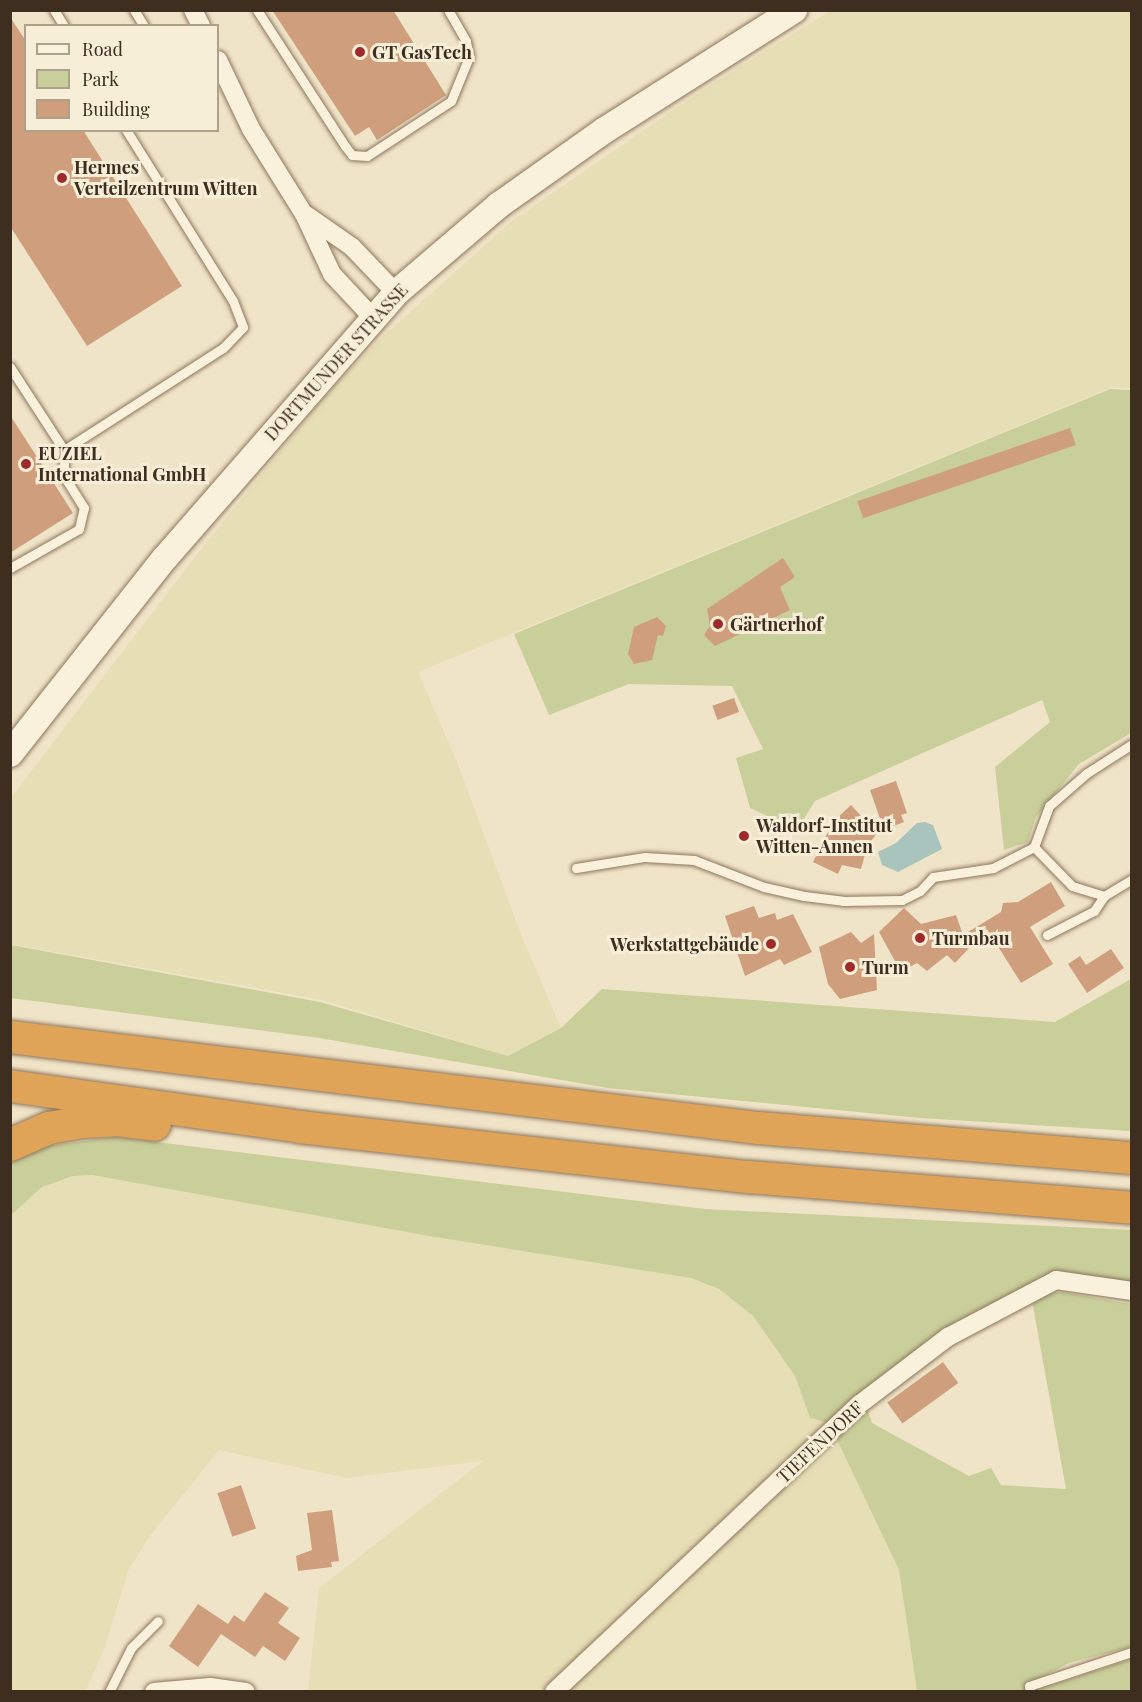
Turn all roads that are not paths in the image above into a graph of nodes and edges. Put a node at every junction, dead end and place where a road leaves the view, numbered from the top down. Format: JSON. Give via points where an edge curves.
{"nodes":[{"id":1,"x":54,"y":10,"type":"edge"},
{"id":2,"x":134,"y":10,"type":"edge"},
{"id":3,"x":193,"y":10,"type":"edge"},
{"id":4,"x":257,"y":10,"type":"edge"},
{"id":5,"x":448,"y":10,"type":"edge"},
{"id":6,"x":794,"y":10,"type":"edge"},
{"id":7,"x":63,"y":24,"type":"edge"},
{"id":8,"x":143,"y":24,"type":"edge"},
{"id":9,"x":200,"y":24,"type":"edge"},
{"id":10,"x":219,"y":62,"type":"edge"},
{"id":11,"x":127,"y":132,"type":"edge"},
{"id":12,"x":304,"y":214,"type":"junction"},
{"id":13,"x":396,"y":293,"type":"junction"},
{"id":14,"x":372,"y":317,"type":"junction"},
{"id":15,"x":10,"y":367,"type":"edge"},
{"id":16,"x":63,"y":450,"type":"junction"},
{"id":17,"x":10,"y":568,"type":"edge"},
{"id":18,"x":1131,"y":744,"type":"edge"},
{"id":19,"x":10,"y":754,"type":"edge"},
{"id":20,"x":1034,"y":847,"type":"junction"},
{"id":21,"x":576,"y":868,"type":"dead end"},
{"id":22,"x":1131,"y":879,"type":"edge"},
{"id":23,"x":1104,"y":896,"type":"junction"},
{"id":24,"x":1047,"y":935,"type":"dead end"},
{"id":25,"x":10,"y":1037,"type":"edge"},
{"id":26,"x":10,"y":1086,"type":"edge"},
{"id":27,"x":300,"y":1127,"type":"junction"},
{"id":28,"x":10,"y":1144,"type":"edge"},
{"id":29,"x":1131,"y":1158,"type":"edge"},
{"id":30,"x":1131,"y":1208,"type":"edge"},
{"id":31,"x":1131,"y":1291,"type":"edge"},
{"id":32,"x":158,"y":1621,"type":"dead end"},
{"id":33,"x":1131,"y":1652,"type":"edge"},
{"id":34,"x":109,"y":1692,"type":"edge"},
{"id":35,"x":154,"y":1692,"type":"edge"},
{"id":36,"x":246,"y":1692,"type":"edge"},
{"id":37,"x":554,"y":1692,"type":"edge"},
{"id":38,"x":1030,"y":1692,"type":"edge"}],
"edges":[{"from":1,"to":7,"type":"lane"},
{"from":2,"to":8,"type":"lane"},
{"from":3,"to":9,"type":"street"},
{"from":4,"to":5,"type":"lane","via":[[345,146],[352,155],[367,156],[451,101],[469,57],[466,41]]},
{"from":6,"to":13,"type":"main road","name":"DORTMUNDER STRASSE","via":[[576,150],[499,205]]},
{"from":10,"to":12,"type":"street","via":[[251,129]]},
{"from":11,"to":16,"type":"lane","via":[[233,301],[243,327],[224,348]]},
{"from":12,"to":13,"type":"street","via":[[352,247]]},
{"from":12,"to":14,"type":"street","via":[[332,274]]},
{"from":13,"to":14,"type":"main road","name":"DORTMUNDER STRASSE"},
{"from":14,"to":19,"type":"main road","name":"DORTMUNDER STRASSE","via":[[165,558]]},
{"from":15,"to":16,"type":"lane"},
{"from":16,"to":17,"type":"lane","via":[[64,476],[84,508],[79,529]]},
{"from":18,"to":20,"type":"lane","via":[[1049,806]]},
{"from":20,"to":21,"type":"lane","via":[[993,868],[933,877],[920,891],[902,900],[843,901],[804,896],[765,887],[694,860],[645,857]]},
{"from":20,"to":23,"type":"lane","via":[[1072,885]]},
{"from":22,"to":23,"type":"lane"},
{"from":23,"to":24,"type":"lane","via":[[1094,911]]},
{"from":25,"to":29,"type":"highway","via":[[758,1128]]},
{"from":26,"to":27,"type":"highway"},
{"from":27,"to":28,"type":"highway","via":[[215,1132],[117,1120],[49,1128]]},
{"from":27,"to":30,"type":"highway","via":[[909,1192]]},
{"from":31,"to":37,"type":"street","name":"TIEFENDORF","via":[[1056,1280],[948,1337],[860,1404]]},
{"from":32,"to":34,"type":"lane","via":[[136,1641]]},
{"from":33,"to":38,"type":"lane","via":[[1029,1686]]},
{"from":35,"to":36,"type":"street","via":[[210,1687]]}]}
